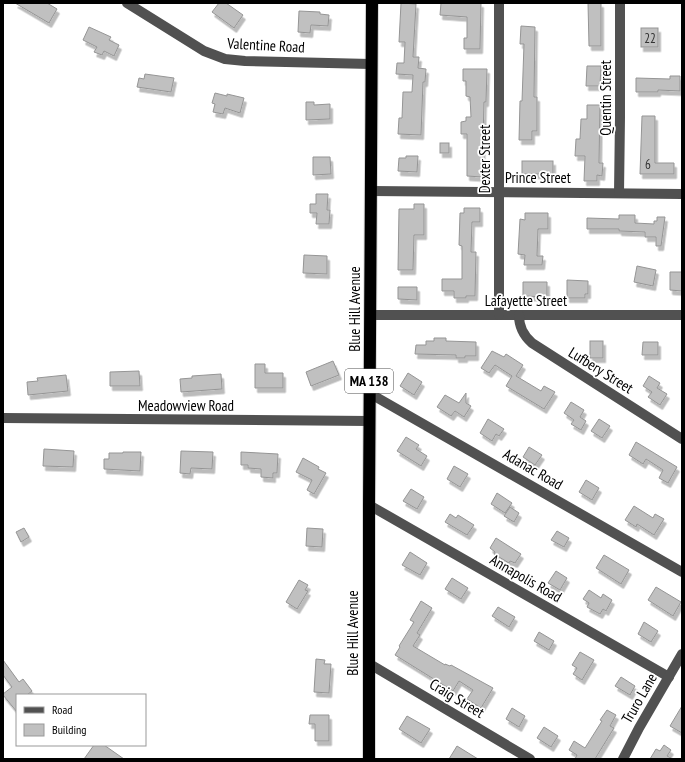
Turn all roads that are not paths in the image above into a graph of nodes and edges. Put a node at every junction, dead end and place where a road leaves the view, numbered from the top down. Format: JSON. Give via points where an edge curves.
{"nodes":[{"id":1,"x":127,"y":3,"type":"edge"},
{"id":2,"x":372,"y":3,"type":"edge"},
{"id":3,"x":499,"y":3,"type":"edge"},
{"id":4,"x":620,"y":3,"type":"edge"},
{"id":5,"x":371,"y":64,"type":"junction"},
{"id":6,"x":371,"y":191,"type":"junction"},
{"id":7,"x":499,"y":192,"type":"junction"},
{"id":8,"x":618,"y":193,"type":"junction"},
{"id":9,"x":682,"y":194,"type":"edge"},
{"id":10,"x":370,"y":315,"type":"junction"},
{"id":11,"x":499,"y":315,"type":"junction"},
{"id":12,"x":519,"y":315,"type":"junction"},
{"id":13,"x":682,"y":315,"type":"edge"},
{"id":14,"x":369,"y":393,"type":"junction"},
{"id":15,"x":3,"y":418,"type":"edge"},
{"id":16,"x":369,"y":421,"type":"junction"},
{"id":17,"x":682,"y":439,"type":"edge"},
{"id":18,"x":369,"y":505,"type":"junction"},
{"id":19,"x":682,"y":572,"type":"edge"},
{"id":20,"x":682,"y":654,"type":"edge"},
{"id":21,"x":368,"y":664,"type":"junction"},
{"id":22,"x":668,"y":677,"type":"junction"},
{"id":23,"x":369,"y":759,"type":"edge"},
{"id":24,"x":530,"y":759,"type":"edge"},
{"id":25,"x":623,"y":759,"type":"edge"}],
"edges":[{"from":1,"to":5,"type":"street","name":"Valentine Road","via":[[193,45],[225,59]]},
{"from":2,"to":5,"type":"highway","name":"Blue Hill Avenue","number":"MA 138"},
{"from":3,"to":7,"type":"street","name":"Dexter Street"},
{"from":4,"to":8,"type":"street","name":"Quentin Street"},
{"from":5,"to":6,"type":"highway","name":"Blue Hill Avenue","number":"MA 138"},
{"from":6,"to":7,"type":"street","name":"Prince Street"},
{"from":6,"to":10,"type":"highway","name":"Blue Hill Avenue","number":"MA 138"},
{"from":7,"to":8,"type":"street","name":"Prince Street"},
{"from":7,"to":11,"type":"street","name":"Dexter Street"},
{"from":8,"to":9,"type":"street","name":"Prince Street"},
{"from":10,"to":11,"type":"street","name":"Lafayette Street"},
{"from":10,"to":14,"type":"highway","name":"Blue Hill Avenue","number":"MA 138"},
{"from":11,"to":12,"type":"street","name":"Lafayette Street"},
{"from":12,"to":13,"type":"street","name":"Lafayette Street"},
{"from":12,"to":17,"type":"street","name":"Lufbery Street","via":[[524,334],[538,347]]},
{"from":14,"to":16,"type":"highway","name":"Blue Hill Avenue","number":"MA 138"},
{"from":14,"to":19,"type":"street","name":"Adanac Road"},
{"from":15,"to":16,"type":"street","name":"Meadowview Road"},
{"from":16,"to":18,"type":"highway","name":"Blue Hill Avenue","number":"MA 138"},
{"from":18,"to":21,"type":"highway","name":"Blue Hill Avenue","number":"MA 138"},
{"from":18,"to":22,"type":"street","name":"Annapolis Road"},
{"from":20,"to":22,"type":"street","name":"Truro Lane"},
{"from":21,"to":23,"type":"highway","name":"Blue Hill Avenue","number":"MA 138"},
{"from":21,"to":24,"type":"street","name":"Craig Street"},
{"from":22,"to":25,"type":"street","name":"Truro Lane"}]}
